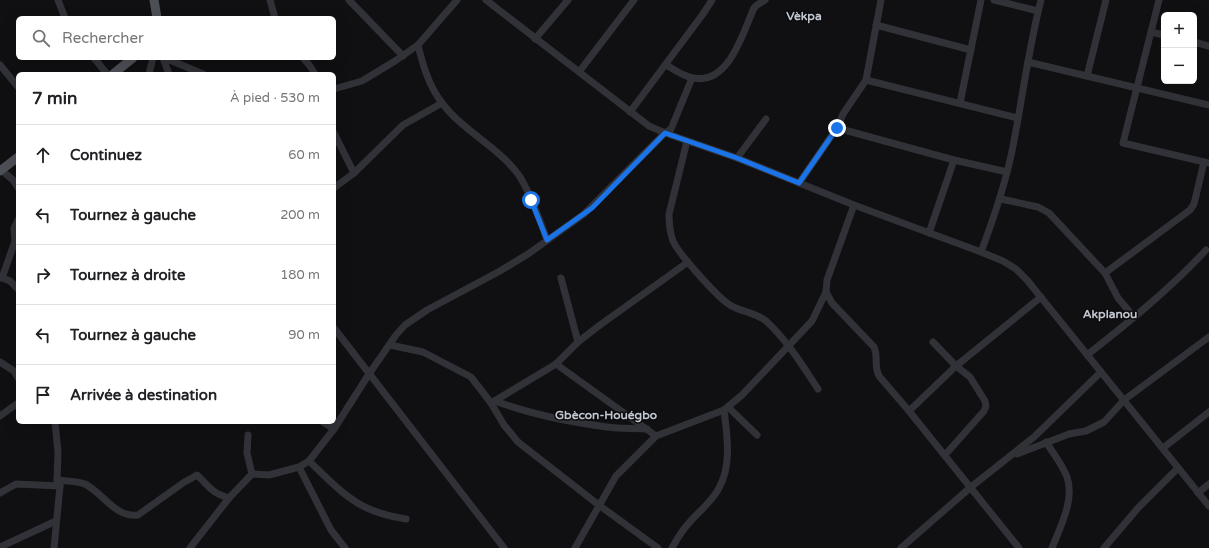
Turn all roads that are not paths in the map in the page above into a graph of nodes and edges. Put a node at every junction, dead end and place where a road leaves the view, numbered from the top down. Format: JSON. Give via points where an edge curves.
{"nodes":[{"id":1,"x":58,"y":0,"type":"edge"},
{"id":2,"x":154,"y":0,"type":"edge"},
{"id":3,"x":270,"y":0,"type":"edge"},
{"id":4,"x":349,"y":0,"type":"edge"},
{"id":5,"x":457,"y":0,"type":"edge"},
{"id":6,"x":568,"y":0,"type":"edge"},
{"id":7,"x":634,"y":0,"type":"edge"},
{"id":8,"x":712,"y":0,"type":"edge"},
{"id":9,"x":765,"y":0,"type":"edge"},
{"id":10,"x":881,"y":0,"type":"edge"},
{"id":11,"x":981,"y":0,"type":"edge"},
{"id":12,"x":994,"y":0,"type":"edge"},
{"id":13,"x":1041,"y":0,"type":"edge"},
{"id":14,"x":1106,"y":0,"type":"edge"},
{"id":15,"x":1159,"y":0,"type":"edge"},
{"id":16,"x":490,"y":1,"type":"edge"},
{"id":17,"x":1038,"y":11,"type":"junction"},
{"id":18,"x":64,"y":16,"type":"edge"},
{"id":19,"x":157,"y":16,"type":"edge"},
{"id":20,"x":274,"y":16,"type":"edge"},
{"id":21,"x":876,"y":26,"type":"junction"},
{"id":22,"x":1151,"y":32,"type":"junction"},
{"id":23,"x":1161,"y":34,"type":"edge"},
{"id":24,"x":534,"y":38,"type":"junction"},
{"id":25,"x":1197,"y":43,"type":"edge"},
{"id":26,"x":418,"y":45,"type":"junction"},
{"id":27,"x":1209,"y":46,"type":"edge"},
{"id":28,"x":971,"y":50,"type":"junction"},
{"id":29,"x":403,"y":56,"type":"junction"},
{"id":30,"x":96,"y":60,"type":"edge"},
{"id":31,"x":130,"y":60,"type":"edge"},
{"id":32,"x":152,"y":60,"type":"edge"},
{"id":33,"x":165,"y":60,"type":"edge"},
{"id":34,"x":169,"y":60,"type":"edge"},
{"id":35,"x":305,"y":60,"type":"edge"},
{"id":36,"x":1028,"y":62,"type":"junction"},
{"id":37,"x":0,"y":65,"type":"edge"},
{"id":38,"x":666,"y":65,"type":"junction"},
{"id":39,"x":105,"y":72,"type":"edge"},
{"id":40,"x":116,"y":72,"type":"edge"},
{"id":41,"x":150,"y":72,"type":"edge"},
{"id":42,"x":168,"y":72,"type":"edge"},
{"id":43,"x":198,"y":72,"type":"edge"},
{"id":44,"x":314,"y":72,"type":"edge"},
{"id":45,"x":578,"y":72,"type":"junction"},
{"id":46,"x":1087,"y":76,"type":"junction"},
{"id":47,"x":692,"y":78,"type":"junction"},
{"id":48,"x":866,"y":80,"type":"junction"},
{"id":49,"x":16,"y":85,"type":"edge"},
{"id":50,"x":1137,"y":87,"type":"junction"},
{"id":51,"x":336,"y":88,"type":"edge"},
{"id":52,"x":442,"y":103,"type":"junction"},
{"id":53,"x":960,"y":103,"type":"junction"},
{"id":54,"x":1209,"y":105,"type":"edge"},
{"id":55,"x":630,"y":112,"type":"junction"},
{"id":56,"x":1018,"y":118,"type":"junction"},
{"id":57,"x":766,"y":119,"type":"dead end"},
{"id":58,"x":837,"y":128,"type":"junction"},
{"id":59,"x":665,"y":133,"type":"junction"},
{"id":60,"x":336,"y":137,"type":"edge"},
{"id":61,"x":687,"y":141,"type":"junction"},
{"id":62,"x":737,"y":158,"type":"junction"},
{"id":63,"x":16,"y":159,"type":"edge"},
{"id":64,"x":954,"y":160,"type":"junction"},
{"id":65,"x":1206,"y":162,"type":"edge"},
{"id":66,"x":1,"y":170,"type":"edge"},
{"id":67,"x":1007,"y":172,"type":"junction"},
{"id":68,"x":354,"y":173,"type":"junction"},
{"id":69,"x":799,"y":183,"type":"junction"},
{"id":70,"x":16,"y":185,"type":"edge"},
{"id":71,"x":336,"y":186,"type":"edge"},
{"id":72,"x":1001,"y":199,"type":"junction"},
{"id":73,"x":854,"y":205,"type":"junction"},
{"id":74,"x":16,"y":224,"type":"edge"},
{"id":75,"x":929,"y":233,"type":"junction"},
{"id":76,"x":547,"y":240,"type":"junction"},
{"id":77,"x":1206,"y":250,"type":"dead end"},
{"id":78,"x":981,"y":252,"type":"junction"},
{"id":79,"x":688,"y":262,"type":"junction"},
{"id":80,"x":1104,"y":273,"type":"junction"},
{"id":81,"x":1,"y":277,"type":"edge"},
{"id":82,"x":561,"y":278,"type":"dead end"},
{"id":83,"x":16,"y":287,"type":"edge"},
{"id":84,"x":826,"y":292,"type":"junction"},
{"id":85,"x":1041,"y":297,"type":"junction"},
{"id":86,"x":1134,"y":317,"type":"junction"},
{"id":87,"x":336,"y":331,"type":"edge"},
{"id":88,"x":1209,"y":337,"type":"edge"},
{"id":89,"x":578,"y":342,"type":"junction"},
{"id":90,"x":933,"y":342,"type":"dead end"},
{"id":91,"x":390,"y":344,"type":"junction"},
{"id":92,"x":790,"y":346,"type":"junction"},
{"id":93,"x":1087,"y":355,"type":"junction"},
{"id":94,"x":0,"y":362,"type":"edge"},
{"id":95,"x":556,"y":364,"type":"junction"},
{"id":96,"x":956,"y":366,"type":"junction"},
{"id":97,"x":16,"y":369,"type":"edge"},
{"id":98,"x":1101,"y":372,"type":"junction"},
{"id":99,"x":369,"y":374,"type":"junction"},
{"id":100,"x":818,"y":389,"type":"dead end"},
{"id":101,"x":1124,"y":400,"type":"junction"},
{"id":102,"x":493,"y":402,"type":"junction"},
{"id":103,"x":16,"y":404,"type":"edge"},
{"id":104,"x":726,"y":408,"type":"junction"},
{"id":105,"x":909,"y":411,"type":"junction"},
{"id":106,"x":1209,"y":413,"type":"edge"},
{"id":107,"x":0,"y":416,"type":"edge"},
{"id":108,"x":55,"y":424,"type":"edge"},
{"id":109,"x":326,"y":424,"type":"edge"},
{"id":110,"x":334,"y":429,"type":"junction"},
{"id":111,"x":647,"y":429,"type":"junction"},
{"id":112,"x":248,"y":434,"type":"dead end"},
{"id":113,"x":757,"y":435,"type":"dead end"},
{"id":114,"x":656,"y":436,"type":"junction"},
{"id":115,"x":1046,"y":442,"type":"junction"},
{"id":116,"x":1163,"y":448,"type":"junction"},
{"id":117,"x":945,"y":455,"type":"junction"},
{"id":118,"x":1011,"y":456,"type":"junction"},
{"id":119,"x":309,"y":461,"type":"junction"},
{"id":120,"x":299,"y":468,"type":"junction"},
{"id":121,"x":1178,"y":468,"type":"junction"},
{"id":122,"x":252,"y":474,"type":"junction"},
{"id":123,"x":59,"y":483,"type":"junction"},
{"id":124,"x":1209,"y":484,"type":"edge"},
{"id":125,"x":971,"y":487,"type":"junction"},
{"id":126,"x":0,"y":493,"type":"edge"},
{"id":127,"x":1198,"y":493,"type":"junction"},
{"id":128,"x":229,"y":498,"type":"junction"},
{"id":129,"x":600,"y":506,"type":"junction"},
{"id":130,"x":1209,"y":506,"type":"edge"},
{"id":131,"x":406,"y":519,"type":"dead end"},
{"id":132,"x":56,"y":521,"type":"junction"},
{"id":133,"x":0,"y":547,"type":"edge"},
{"id":134,"x":54,"y":548,"type":"edge"},
{"id":135,"x":190,"y":548,"type":"edge"},
{"id":136,"x":345,"y":548,"type":"edge"},
{"id":137,"x":504,"y":548,"type":"edge"},
{"id":138,"x":575,"y":548,"type":"edge"},
{"id":139,"x":658,"y":548,"type":"edge"},
{"id":140,"x":672,"y":548,"type":"edge"},
{"id":141,"x":901,"y":548,"type":"edge"},
{"id":142,"x":1019,"y":548,"type":"edge"},
{"id":143,"x":1052,"y":548,"type":"edge"},
{"id":144,"x":1104,"y":548,"type":"edge"}],
"edges":[{"from":1,"to":18,"type":"street"},
{"from":2,"to":19,"type":"main road"},
{"from":3,"to":20,"type":"street"},
{"from":4,"to":29,"type":"street"},
{"from":5,"to":26,"type":"street"},
{"from":6,"to":24,"type":"street"},
{"from":7,"to":45,"type":"street"},
{"from":8,"to":38,"type":"street"},
{"from":9,"to":47,"type":"street","via":[[754,8],[726,65],[714,76]]},
{"from":10,"to":21,"type":"street"},
{"from":11,"to":28,"type":"street"},
{"from":12,"to":17,"type":"street"},
{"from":13,"to":17,"type":"street"},
{"from":14,"to":46,"type":"street"},
{"from":15,"to":22,"type":"street"},
{"from":16,"to":24,"type":"street"},
{"from":17,"to":36,"type":"street"},
{"from":21,"to":28,"type":"street"},
{"from":21,"to":48,"type":"street"},
{"from":22,"to":23,"type":"street"},
{"from":22,"to":50,"type":"street"},
{"from":24,"to":45,"type":"street"},
{"from":25,"to":27,"type":"street"},
{"from":26,"to":29,"type":"street"},
{"from":26,"to":52,"type":"street","via":[[424,72]]},
{"from":28,"to":53,"type":"street"},
{"from":29,"to":51,"type":"street","via":[[362,81]]},
{"from":30,"to":39,"type":"street"},
{"from":31,"to":40,"type":"main road"},
{"from":32,"to":41,"type":"street"},
{"from":33,"to":42,"type":"street"},
{"from":34,"to":43,"type":"street"},
{"from":35,"to":44,"type":"street"},
{"from":36,"to":46,"type":"street"},
{"from":36,"to":56,"type":"street"},
{"from":37,"to":49,"type":"street"},
{"from":38,"to":47,"type":"street"},
{"from":38,"to":55,"type":"street"},
{"from":45,"to":55,"type":"street"},
{"from":46,"to":50,"type":"street"},
{"from":47,"to":59,"type":"street","via":[[672,127]]},
{"from":48,"to":53,"type":"street"},
{"from":48,"to":58,"type":"street","via":[[843,114]]},
{"from":50,"to":54,"type":"street"},
{"from":50,"to":65,"type":"street","via":[[1123,143]]},
{"from":52,"to":68,"type":"street","via":[[403,125]]},
{"from":52,"to":76,"type":"street","via":[[504,158],[518,174]]},
{"from":53,"to":56,"type":"street"},
{"from":55,"to":59,"type":"street","via":[[648,126]]},
{"from":56,"to":67,"type":"street"},
{"from":57,"to":62,"type":"street"},
{"from":58,"to":64,"type":"street"},
{"from":58,"to":69,"type":"street"},
{"from":59,"to":61,"type":"street"},
{"from":59,"to":76,"type":"street","via":[[592,208]]},
{"from":60,"to":68,"type":"street"},
{"from":61,"to":62,"type":"street"},
{"from":61,"to":79,"type":"street","via":[[669,220],[673,241]]},
{"from":62,"to":69,"type":"street"},
{"from":63,"to":66,"type":"main road"},
{"from":64,"to":67,"type":"street"},
{"from":64,"to":75,"type":"street"},
{"from":65,"to":80,"type":"street","via":[[1190,210]]},
{"from":66,"to":70,"type":"street"},
{"from":67,"to":72,"type":"street"},
{"from":68,"to":71,"type":"street"},
{"from":69,"to":73,"type":"street"},
{"from":72,"to":78,"type":"street"},
{"from":72,"to":80,"type":"street","via":[[1045,210]]},
{"from":73,"to":75,"type":"street"},
{"from":73,"to":84,"type":"street","via":[[827,280]]},
{"from":74,"to":81,"type":"street","via":[[15,241]]},
{"from":75,"to":78,"type":"street"},
{"from":76,"to":91,"type":"street","via":[[500,271],[427,310],[405,325]]},
{"from":77,"to":86,"type":"street"},
{"from":78,"to":85,"type":"street","via":[[1016,269]]},
{"from":79,"to":89,"type":"street"},
{"from":79,"to":92,"type":"street","via":[[722,300],[761,317]]},
{"from":80,"to":86,"type":"street","via":[[1118,298]]},
{"from":81,"to":83,"type":"street"},
{"from":82,"to":89,"type":"street"},
{"from":84,"to":92,"type":"street","via":[[812,321]]},
{"from":84,"to":105,"type":"street","via":[[832,303],[874,347],[879,376]]},
{"from":85,"to":93,"type":"street"},
{"from":85,"to":96,"type":"street"},
{"from":86,"to":93,"type":"street"},
{"from":87,"to":99,"type":"street"},
{"from":88,"to":101,"type":"street"},
{"from":89,"to":95,"type":"street"},
{"from":90,"to":96,"type":"street"},
{"from":91,"to":99,"type":"street"},
{"from":91,"to":102,"type":"street","via":[[423,352],[466,373]]},
{"from":92,"to":100,"type":"street"},
{"from":92,"to":104,"type":"street"},
{"from":93,"to":98,"type":"street"},
{"from":94,"to":97,"type":"street"},
{"from":95,"to":102,"type":"street"},
{"from":95,"to":111,"type":"street"},
{"from":96,"to":105,"type":"street"},
{"from":96,"to":117,"type":"street","via":[[970,377],[982,394],[986,406],[979,418]]},
{"from":98,"to":101,"type":"street"},
{"from":98,"to":118,"type":"street"},
{"from":99,"to":110,"type":"street"},
{"from":99,"to":137,"type":"street"},
{"from":101,"to":115,"type":"street","via":[[1110,417],[1095,427]]},
{"from":101,"to":116,"type":"street"},
{"from":102,"to":111,"type":"street","via":[[590,424]]},
{"from":102,"to":129,"type":"street","via":[[504,426],[518,442]]},
{"from":103,"to":107,"type":"street"},
{"from":104,"to":113,"type":"street"},
{"from":104,"to":114,"type":"street"},
{"from":104,"to":140,"type":"street","via":[[727,453],[720,488],[689,523]]},
{"from":105,"to":117,"type":"street"},
{"from":106,"to":116,"type":"street"},
{"from":108,"to":123,"type":"street"},
{"from":109,"to":110,"type":"street"},
{"from":110,"to":119,"type":"street"},
{"from":111,"to":114,"type":"street"},
{"from":112,"to":122,"type":"street","via":[[247,453]]},
{"from":114,"to":129,"type":"street","via":[[616,476]]},
{"from":115,"to":118,"type":"street"},
{"from":115,"to":143,"type":"street","via":[[1067,476],[1069,486],[1066,509]]},
{"from":116,"to":121,"type":"street"},
{"from":117,"to":125,"type":"street"},
{"from":118,"to":125,"type":"street"},
{"from":119,"to":120,"type":"street"},
{"from":119,"to":131,"type":"street","via":[[341,491],[366,508]]},
{"from":120,"to":122,"type":"street","via":[[269,475]]},
{"from":120,"to":136,"type":"street","via":[[331,530]]},
{"from":121,"to":127,"type":"street"},
{"from":121,"to":144,"type":"street","via":[[1138,508]]},
{"from":122,"to":128,"type":"street"},
{"from":123,"to":126,"type":"street","via":[[16,484]]},
{"from":123,"to":128,"type":"street","via":[[84,483],[105,501],[131,516],[138,515],[197,475],[208,488],[218,495]]},
{"from":123,"to":132,"type":"street"},
{"from":124,"to":127,"type":"street"},
{"from":125,"to":141,"type":"street"},
{"from":125,"to":142,"type":"street"},
{"from":127,"to":130,"type":"street"},
{"from":128,"to":135,"type":"street"},
{"from":129,"to":138,"type":"street"},
{"from":129,"to":139,"type":"street"},
{"from":132,"to":133,"type":"street"},
{"from":132,"to":134,"type":"street"}]}
